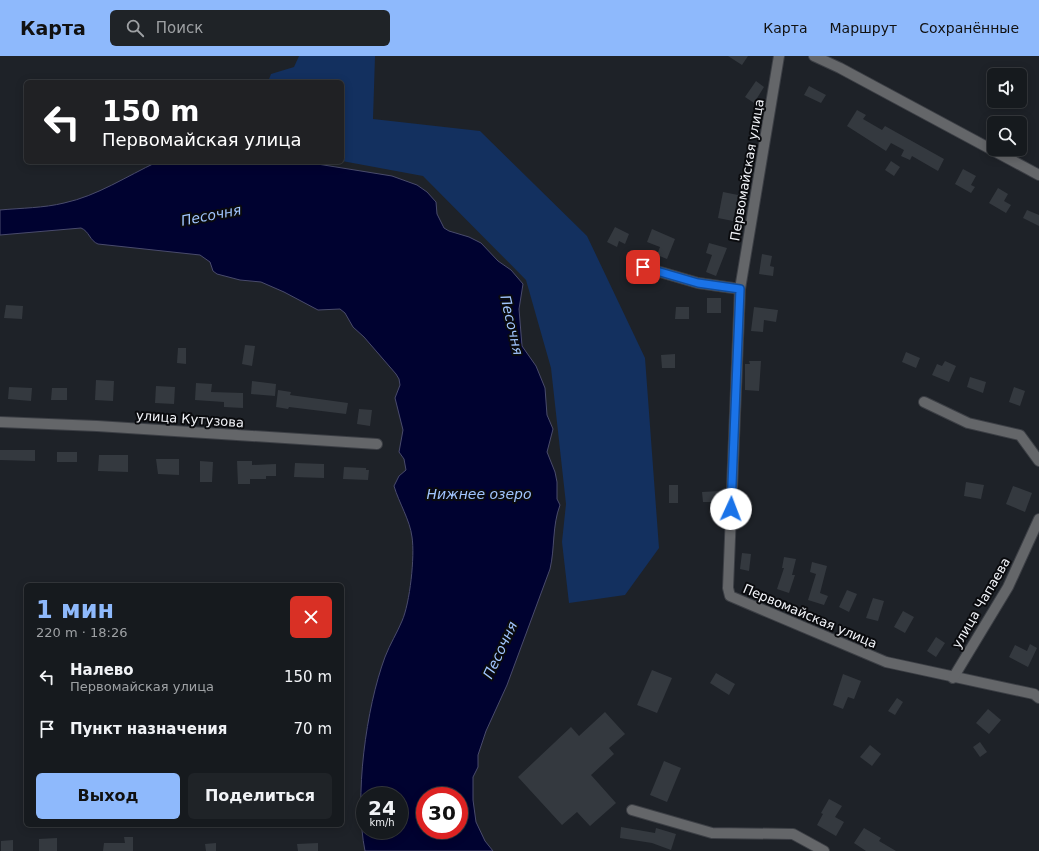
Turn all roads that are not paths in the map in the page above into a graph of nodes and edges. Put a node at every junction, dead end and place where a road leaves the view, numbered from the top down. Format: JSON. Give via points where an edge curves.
{"nodes":[{"id":1,"x":779,"y":56,"type":"edge"},
{"id":2,"x":814,"y":56,"type":"edge"},
{"id":3,"x":1039,"y":175,"type":"edge"},
{"id":4,"x":643,"y":267,"type":"dead end"},
{"id":5,"x":740,"y":289,"type":"junction"},
{"id":6,"x":924,"y":402,"type":"dead end"},
{"id":7,"x":0,"y":422,"type":"edge"},
{"id":8,"x":377,"y":444,"type":"dead end"},
{"id":9,"x":1039,"y":461,"type":"edge"},
{"id":10,"x":1039,"y":519,"type":"edge"},
{"id":11,"x":953,"y":678,"type":"junction"},
{"id":12,"x":1039,"y":698,"type":"edge"},
{"id":13,"x":632,"y":810,"type":"dead end"},
{"id":14,"x":824,"y":851,"type":"edge"}],
"edges":[{"from":1,"to":5,"type":"street","name":"Первомайская улица"},
{"from":2,"to":3,"type":"street"},
{"from":4,"to":5,"type":"street","via":[[698,283]]},
{"from":5,"to":11,"type":"street","name":"Первомайская улица","via":[[728,588],[730,596],[886,662]]},
{"from":6,"to":9,"type":"street","via":[[968,423],[1020,435]]},
{"from":7,"to":8,"type":"street","name":"улица Кутузова"},
{"from":10,"to":11,"type":"street","name":"улица Чапаева","via":[[1008,587]]},
{"from":11,"to":12,"type":"street","name":"Первомайская улица","via":[[1034,694]]},
{"from":13,"to":14,"type":"street","via":[[712,833],[792,834]]}]}
